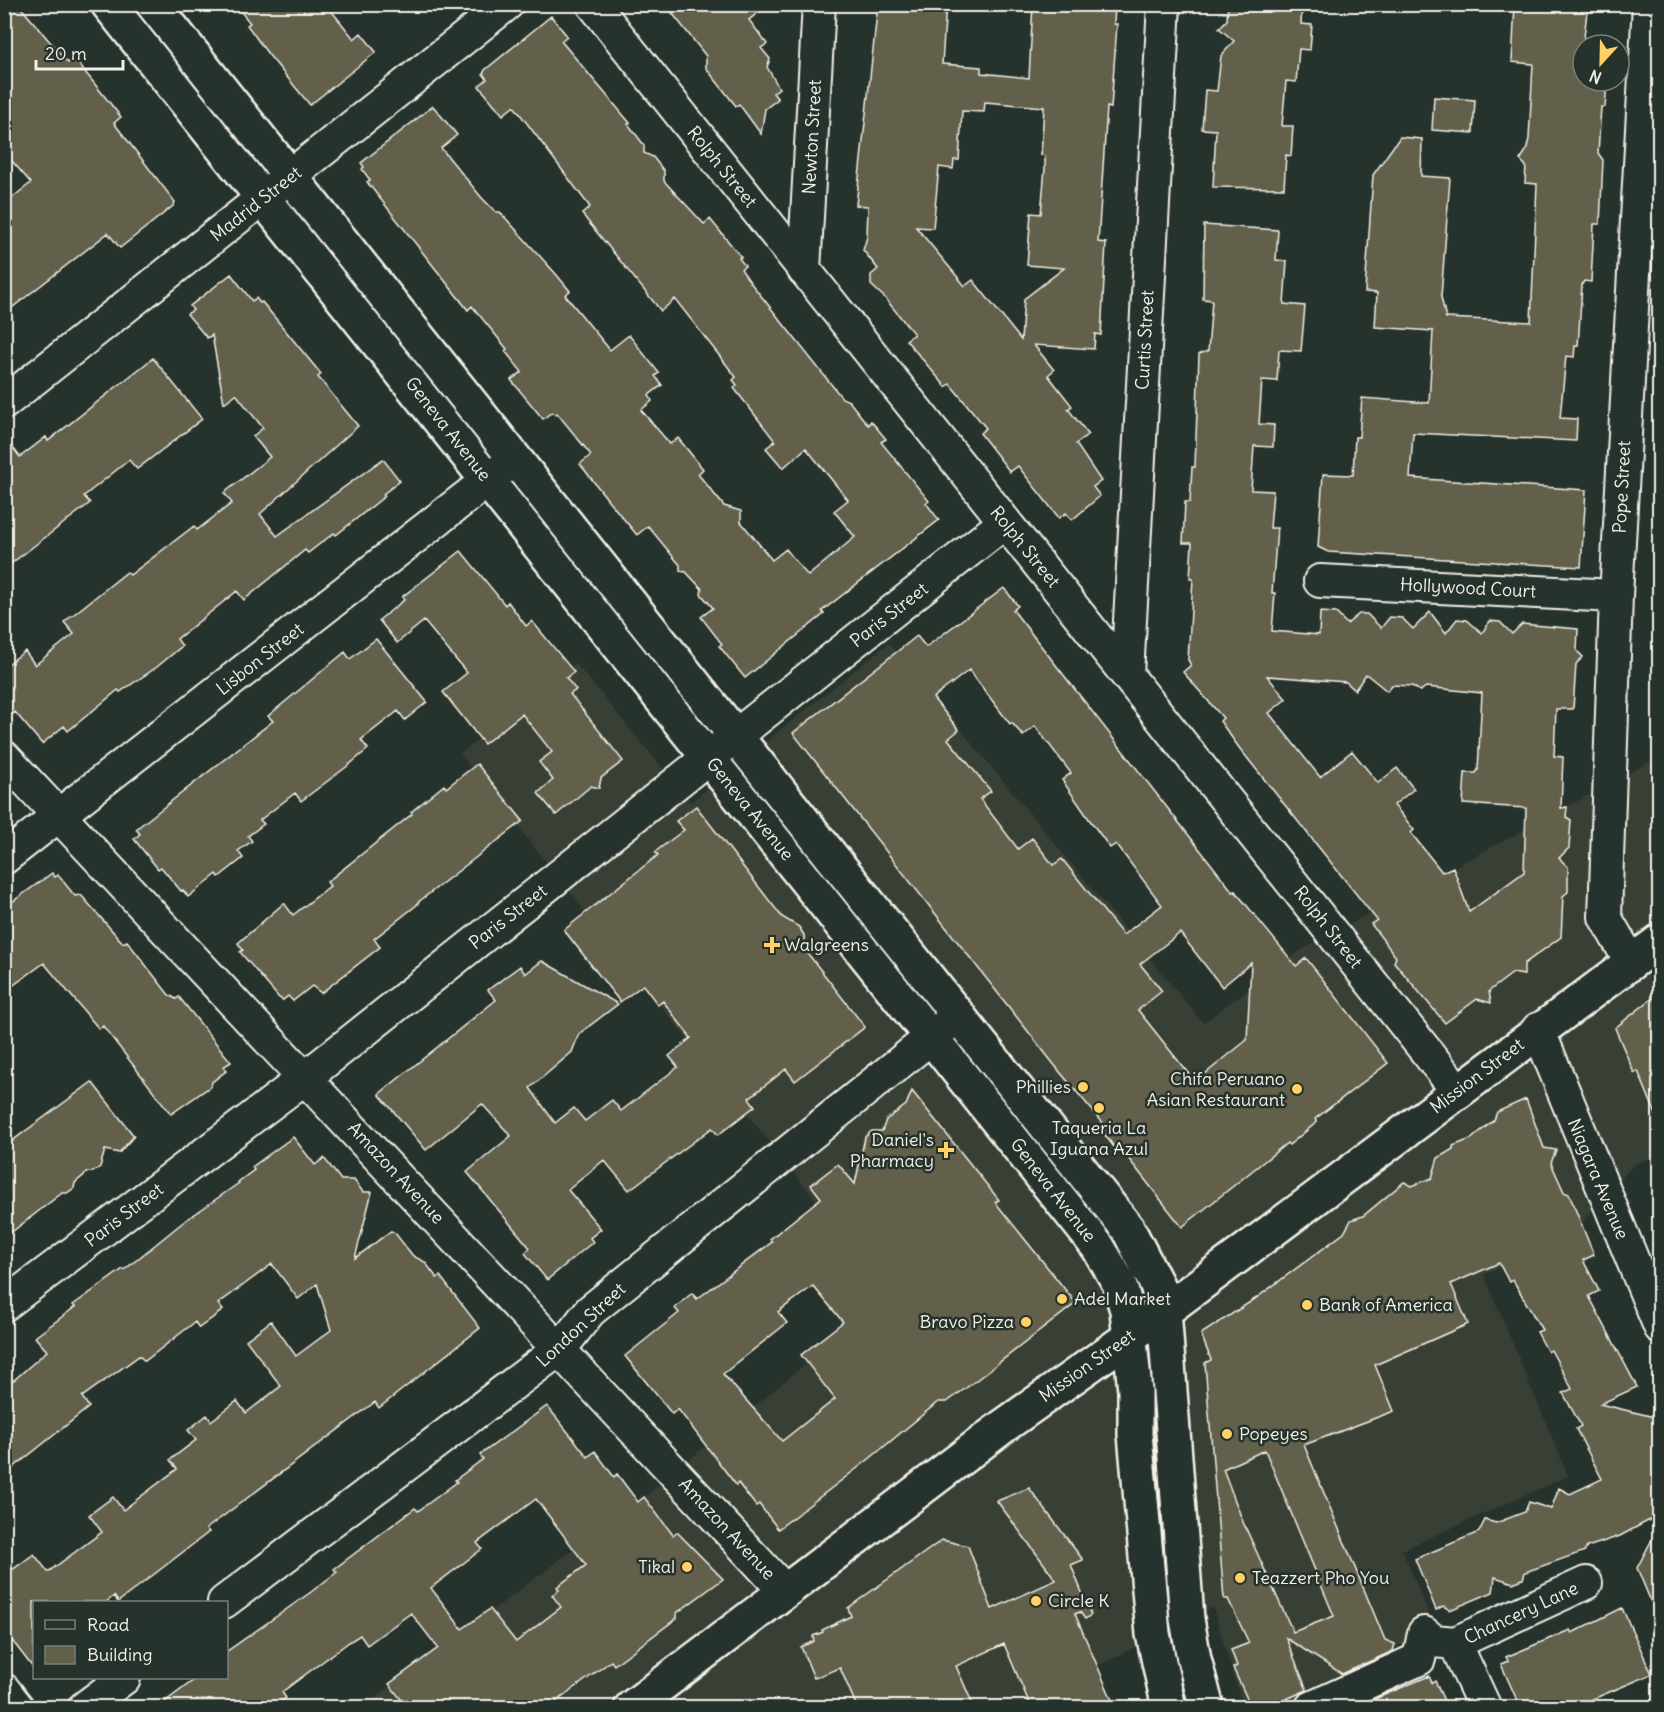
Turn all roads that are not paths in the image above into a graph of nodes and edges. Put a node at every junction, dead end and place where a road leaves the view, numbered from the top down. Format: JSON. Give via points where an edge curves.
{"nodes":[{"id":1,"x":108,"y":4,"type":"edge"},
{"id":2,"x":153,"y":4,"type":"edge"},
{"id":3,"x":507,"y":4,"type":"edge"},
{"id":4,"x":593,"y":4,"type":"edge"},
{"id":5,"x":819,"y":4,"type":"edge"},
{"id":6,"x":1164,"y":4,"type":"edge"},
{"id":7,"x":1649,"y":4,"type":"edge"},
{"id":8,"x":290,"y":176,"type":"junction"},
{"id":9,"x":263,"y":198,"type":"junction"},
{"id":10,"x":1648,"y":212,"type":"edge"},
{"id":11,"x":804,"y":270,"type":"junction"},
{"id":12,"x":4,"y":403,"type":"edge"},
{"id":13,"x":515,"y":459,"type":"junction"},
{"id":14,"x":488,"y":481,"type":"junction"},
{"id":15,"x":1005,"y":522,"type":"junction"},
{"id":16,"x":1320,"y":581,"type":"dead end"},
{"id":17,"x":1616,"y":596,"type":"junction"},
{"id":18,"x":1127,"y":675,"type":"junction"},
{"id":19,"x":736,"y":736,"type":"junction"},
{"id":20,"x":4,"y":757,"type":"edge"},
{"id":21,"x":709,"y":757,"type":"junction"},
{"id":22,"x":60,"y":816,"type":"junction"},
{"id":23,"x":4,"y":858,"type":"edge"},
{"id":24,"x":1659,"y":941,"type":"edge"},
{"id":25,"x":1631,"y":962,"type":"junction"},
{"id":26,"x":959,"y":1014,"type":"junction"},
{"id":27,"x":1538,"y":1029,"type":"junction"},
{"id":28,"x":932,"y":1036,"type":"junction"},
{"id":29,"x":306,"y":1077,"type":"junction"},
{"id":30,"x":1457,"y":1090,"type":"junction"},
{"id":31,"x":4,"y":1305,"type":"edge"},
{"id":32,"x":1164,"y":1310,"type":"junction"},
{"id":33,"x":1659,"y":1327,"type":"edge"},
{"id":34,"x":1131,"y":1336,"type":"junction"},
{"id":35,"x":561,"y":1348,"type":"junction"},
{"id":36,"x":1586,"y":1583,"type":"dead end"},
{"id":37,"x":785,"y":1591,"type":"junction"},
{"id":38,"x":225,"y":1601,"type":"edge"},
{"id":39,"x":1455,"y":1644,"type":"junction"},
{"id":40,"x":121,"y":1679,"type":"edge"},
{"id":41,"x":4,"y":1690,"type":"edge"},
{"id":42,"x":18,"y":1707,"type":"edge"},
{"id":43,"x":84,"y":1707,"type":"edge"},
{"id":44,"x":631,"y":1707,"type":"edge"},
{"id":45,"x":1169,"y":1707,"type":"edge"},
{"id":46,"x":1207,"y":1707,"type":"edge"},
{"id":47,"x":1311,"y":1707,"type":"edge"},
{"id":48,"x":1485,"y":1707,"type":"edge"}],
"edges":[{"from":1,"to":9,"type":"main road","name":"Geneva Avenue"},
{"from":2,"to":8,"type":"main road","name":"Geneva Avenue"},
{"from":3,"to":8,"type":"street","name":"Madrid Street"},
{"from":4,"to":11,"type":"street","name":"Rolph Street"},
{"from":5,"to":11,"type":"street","name":"Newton Street"},
{"from":6,"to":18,"type":"street","name":"Curtis Street"},
{"from":7,"to":10,"type":"street","name":"Pope Street"},
{"from":8,"to":9,"type":"street","name":"Madrid Street"},
{"from":8,"to":13,"type":"main road","name":"Geneva Avenue"},
{"from":9,"to":12,"type":"street","name":"Madrid Street"},
{"from":9,"to":14,"type":"main road","name":"Geneva Avenue"},
{"from":10,"to":17,"type":"street","name":"Pope Street"},
{"from":11,"to":15,"type":"street","name":"Rolph Street"},
{"from":13,"to":14,"type":"street","name":"Lisbon Street"},
{"from":13,"to":19,"type":"main road","name":"Geneva Avenue"},
{"from":14,"to":21,"type":"main road","name":"Geneva Avenue"},
{"from":14,"to":22,"type":"street","name":"Lisbon Street"},
{"from":15,"to":18,"type":"street","name":"Rolph Street"},
{"from":15,"to":19,"type":"street","name":"Paris Street"},
{"from":16,"to":17,"type":"street","name":"Hollywood Court"},
{"from":17,"to":25,"type":"street","name":"Pope Street","via":[[1605,917]]},
{"from":18,"to":30,"type":"street","name":"Rolph Street"},
{"from":19,"to":21,"type":"street","name":"Paris Street"},
{"from":19,"to":26,"type":"main road","name":"Geneva Avenue"},
{"from":20,"to":22,"type":"street","name":"Amazon Avenue"},
{"from":21,"to":28,"type":"main road","name":"Geneva Avenue"},
{"from":21,"to":29,"type":"street","name":"Paris Street"},
{"from":22,"to":23,"type":"street","name":"Lisbon Street"},
{"from":22,"to":29,"type":"street","name":"Amazon Avenue"},
{"from":24,"to":25,"type":"main road","name":"Mission Street"},
{"from":25,"to":27,"type":"main road","name":"Mission Street"},
{"from":26,"to":28,"type":"street","name":"London Street"},
{"from":26,"to":32,"type":"main road","name":"Geneva Avenue","via":[[1128,1229],[1157,1285]]},
{"from":27,"to":30,"type":"main road","name":"Mission Street"},
{"from":27,"to":33,"type":"street","name":"Niagara Avenue"},
{"from":28,"to":34,"type":"main road","name":"Geneva Avenue","via":[[1098,1247],[1119,1283]]},
{"from":28,"to":35,"type":"street","name":"London Street","via":[[590,1311]]},
{"from":29,"to":31,"type":"street","name":"Paris Street"},
{"from":29,"to":35,"type":"street","name":"Amazon Avenue"},
{"from":30,"to":32,"type":"main road","name":"Mission Street"},
{"from":32,"to":34,"type":"main road","name":"Mission Street"},
{"from":32,"to":46,"type":"main road","name":"Geneva Avenue","via":[[1185,1598],[1194,1659]]},
{"from":34,"to":37,"type":"main road","name":"Mission Street","via":[[1005,1425]]},
{"from":34,"to":45,"type":"main road","name":"Geneva Avenue","via":[[1135,1434],[1154,1634]]},
{"from":35,"to":37,"type":"street","name":"Amazon Avenue"},
{"from":35,"to":38,"type":"street","name":"London Street"},
{"from":36,"to":39,"type":"street","name":"Chancery Lane"},
{"from":37,"to":44,"type":"main road","name":"Mission Street"},
{"from":39,"to":47,"type":"street","via":[[1434,1641],[1424,1633],[1419,1659]]},
{"from":39,"to":48,"type":"street","name":"Chancery Lane"},
{"from":40,"to":43,"type":"street"},
{"from":41,"to":42,"type":"street"}]}
